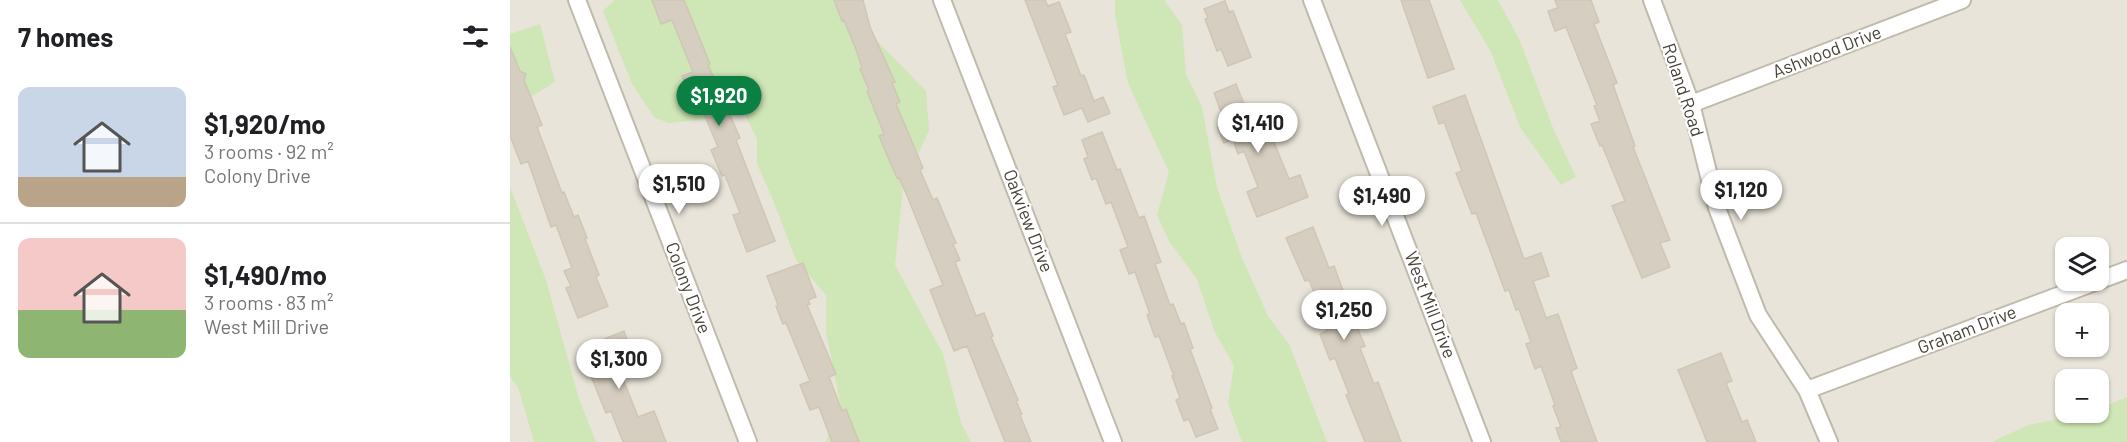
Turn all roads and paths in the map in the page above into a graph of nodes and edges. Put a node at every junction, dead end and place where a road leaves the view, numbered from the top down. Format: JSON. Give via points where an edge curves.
{"nodes":[{"id":1,"x":577,"y":0,"type":"edge"},
{"id":2,"x":942,"y":0,"type":"edge"},
{"id":3,"x":1312,"y":0,"type":"edge"},
{"id":4,"x":1652,"y":0,"type":"edge"},
{"id":5,"x":1962,"y":0,"type":"edge"},
{"id":6,"x":1691,"y":104,"type":"junction"},
{"id":7,"x":2127,"y":270,"type":"edge"},
{"id":8,"x":1807,"y":390,"type":"junction"},
{"id":9,"x":748,"y":442,"type":"edge"},
{"id":10,"x":1113,"y":442,"type":"edge"},
{"id":11,"x":1482,"y":442,"type":"edge"},
{"id":12,"x":1828,"y":442,"type":"edge"}],
"edges":[{"from":1,"to":9,"type":"street","name":"Colony Drive"},
{"from":2,"to":10,"type":"street","name":"Oakview Drive"},
{"from":3,"to":11,"type":"street","name":"West Mill Drive"},
{"from":4,"to":6,"type":"street","name":"Roland Road"},
{"from":5,"to":6,"type":"street","name":"Ashwood Drive"},
{"from":6,"to":8,"type":"street","name":"Roland Road","via":[[1717,208],[1758,315]]},
{"from":7,"to":8,"type":"street","name":"Graham Drive"},
{"from":8,"to":12,"type":"street","name":"Roland Road"}]}
